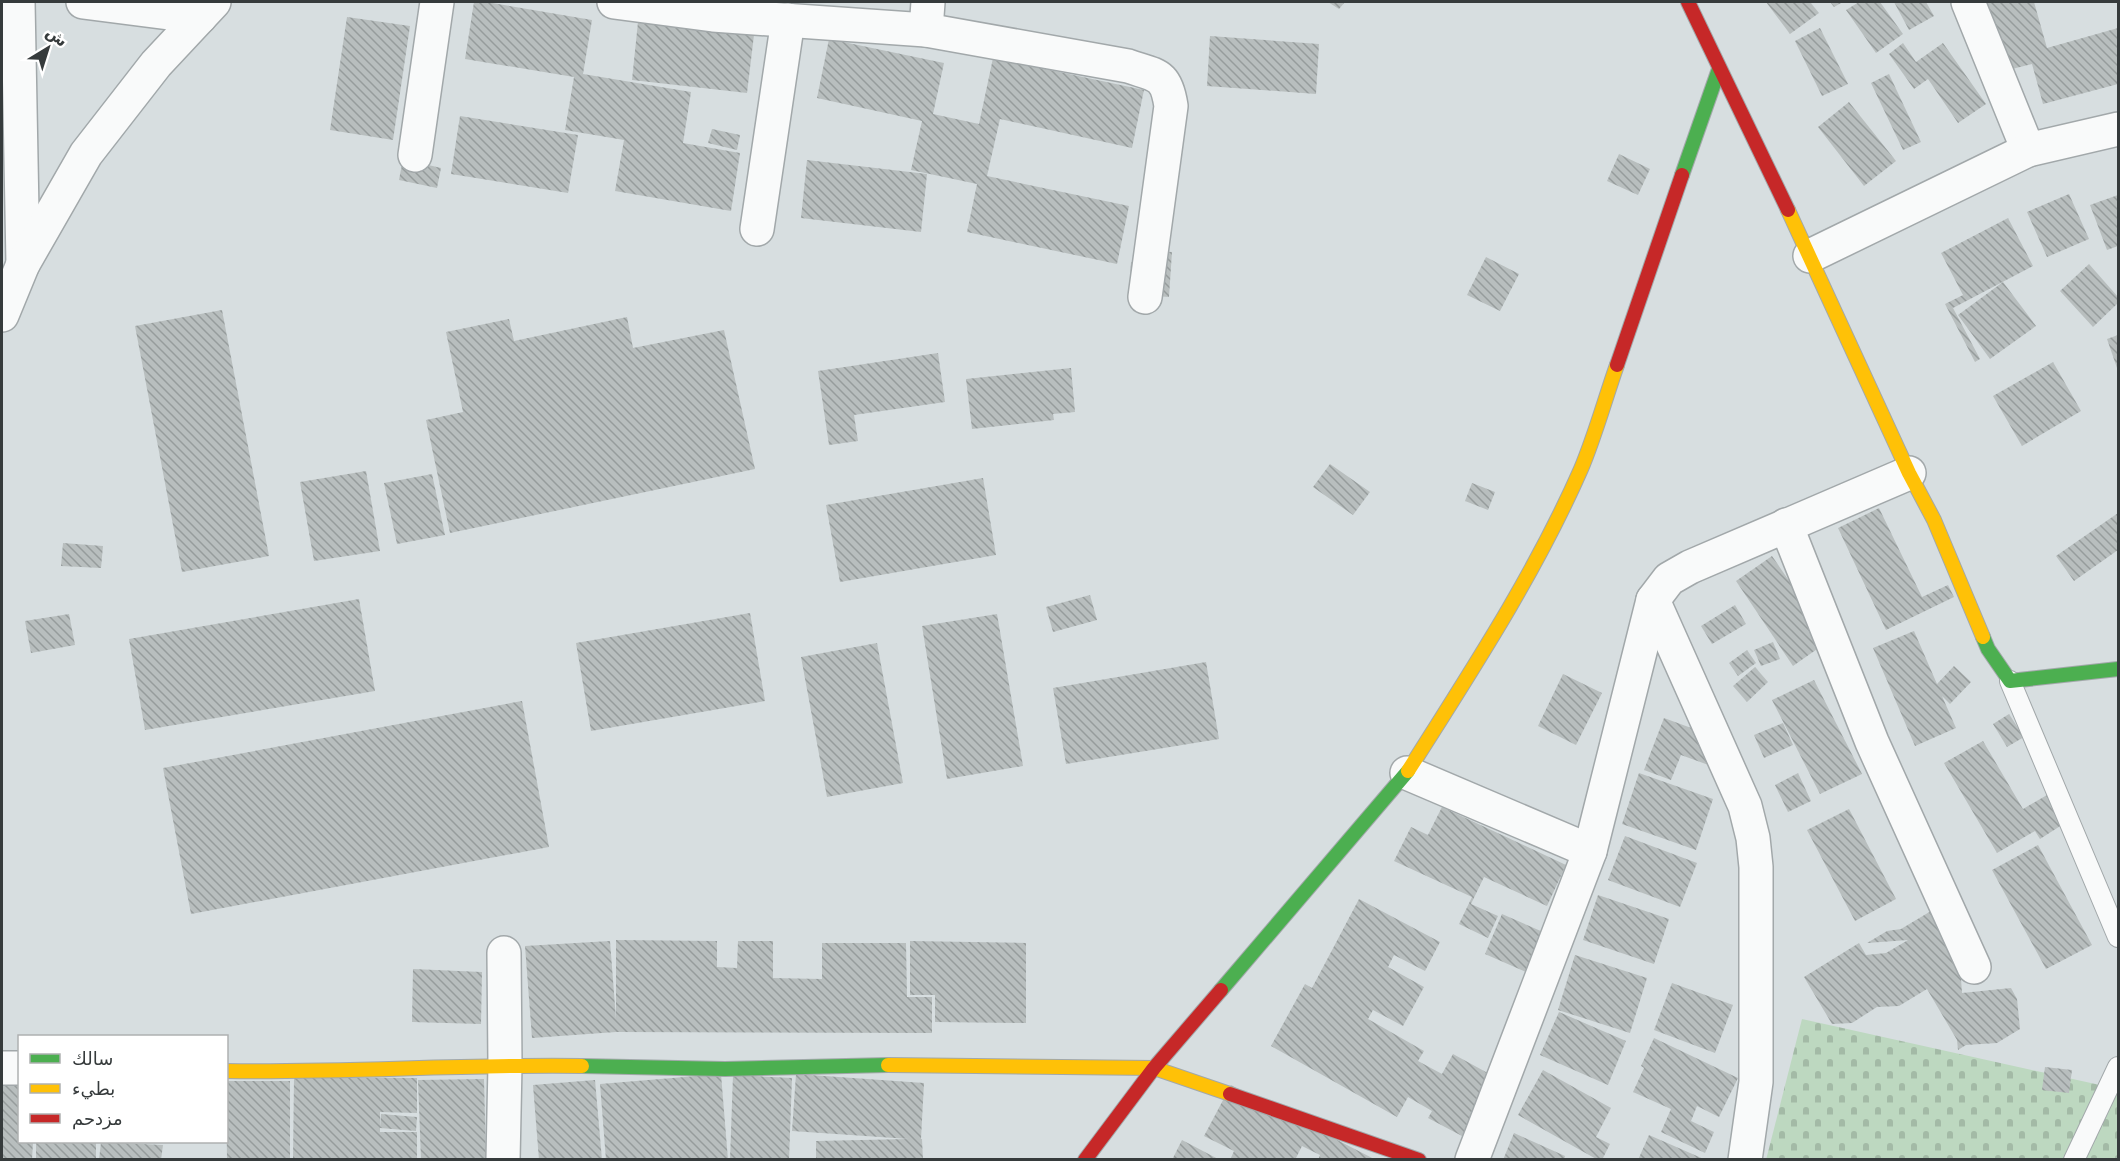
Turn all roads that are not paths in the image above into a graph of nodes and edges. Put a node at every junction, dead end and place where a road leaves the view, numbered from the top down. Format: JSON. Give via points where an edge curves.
{"nodes":[{"id":1,"x":18,"y":2,"type":"edge"},
{"id":2,"x":83,"y":2,"type":"edge"},
{"id":3,"x":437,"y":2,"type":"edge"},
{"id":4,"x":614,"y":2,"type":"edge"},
{"id":5,"x":1688,"y":2,"type":"edge"},
{"id":6,"x":1968,"y":2,"type":"edge"},
{"id":7,"x":207,"y":9,"type":"edge"},
{"id":8,"x":927,"y":16,"type":"edge"},
{"id":9,"x":788,"y":20,"type":"junction"},
{"id":10,"x":1719,"y":69,"type":"junction"},
{"id":11,"x":2118,"y":129,"type":"edge"},
{"id":12,"x":2028,"y":150,"type":"junction"},
{"id":13,"x":415,"y":155,"type":"dead end"},
{"id":14,"x":757,"y":229,"type":"dead end"},
{"id":15,"x":1810,"y":256,"type":"junction"},
{"id":16,"x":23,"y":264,"type":"junction"},
{"id":17,"x":1145,"y":297,"type":"dead end"},
{"id":18,"x":2,"y":315,"type":"edge"},
{"id":19,"x":1909,"y":472,"type":"junction"},
{"id":20,"x":1786,"y":525,"type":"junction"},
{"id":21,"x":1653,"y":600,"type":"junction"},
{"id":22,"x":2118,"y":669,"type":"edge"},
{"id":23,"x":2010,"y":681,"type":"junction"},
{"id":24,"x":1407,"y":773,"type":"junction"},
{"id":25,"x":1590,"y":851,"type":"junction"},
{"id":26,"x":2118,"y":937,"type":"edge"},
{"id":27,"x":504,"y":953,"type":"dead end"},
{"id":28,"x":1974,"y":967,"type":"dead end"},
{"id":29,"x":505,"y":1065,"type":"junction"},
{"id":30,"x":2118,"y":1067,"type":"edge"},
{"id":31,"x":2,"y":1068,"type":"edge"},
{"id":32,"x":18,"y":1068,"type":"edge"},
{"id":33,"x":1155,"y":1068,"type":"junction"},
{"id":34,"x":228,"y":1071,"type":"edge"},
{"id":35,"x":503,"y":1160,"type":"edge"},
{"id":36,"x":1085,"y":1160,"type":"edge"},
{"id":37,"x":1419,"y":1160,"type":"edge"},
{"id":38,"x":1472,"y":1160,"type":"edge"},
{"id":39,"x":1745,"y":1160,"type":"edge"},
{"id":40,"x":2074,"y":1160,"type":"edge"}],
"edges":[{"from":1,"to":16,"type":"street"},
{"from":2,"to":7,"type":"street"},
{"from":3,"to":13,"type":"street"},
{"from":4,"to":9,"type":"street"},
{"from":5,"to":10,"type":"street"},
{"from":6,"to":12,"type":"street"},
{"from":7,"to":16,"type":"street","via":[[156,64],[86,154]]},
{"from":8,"to":9,"type":"street"},
{"from":8,"to":17,"type":"street","via":[[1128,66],[1164,81],[1171,106]]},
{"from":9,"to":14,"type":"street"},
{"from":10,"to":15,"type":"street"},
{"from":10,"to":24,"type":"street","via":[[1581,468],[1498,629]]},
{"from":11,"to":12,"type":"street"},
{"from":12,"to":15,"type":"street"},
{"from":15,"to":19,"type":"street"},
{"from":16,"to":18,"type":"street"},
{"from":19,"to":20,"type":"street"},
{"from":19,"to":23,"type":"street","via":[[1946,546],[1988,649]]},
{"from":20,"to":21,"type":"street","via":[[1689,567],[1669,579]]},
{"from":20,"to":28,"type":"street","via":[[1872,742]]},
{"from":21,"to":25,"type":"street"},
{"from":21,"to":39,"type":"street","via":[[1745,806],[1753,838],[1756,1082]]},
{"from":22,"to":23,"type":"street"},
{"from":23,"to":26,"type":"lane"},
{"from":24,"to":25,"type":"street"},
{"from":24,"to":33,"type":"street"},
{"from":25,"to":38,"type":"street"},
{"from":27,"to":29,"type":"street"},
{"from":29,"to":33,"type":"street"},
{"from":29,"to":34,"type":"street"},
{"from":29,"to":35,"type":"street"},
{"from":30,"to":40,"type":"lane"},
{"from":31,"to":32,"type":"street"},
{"from":33,"to":36,"type":"street"},
{"from":33,"to":37,"type":"street"}]}
